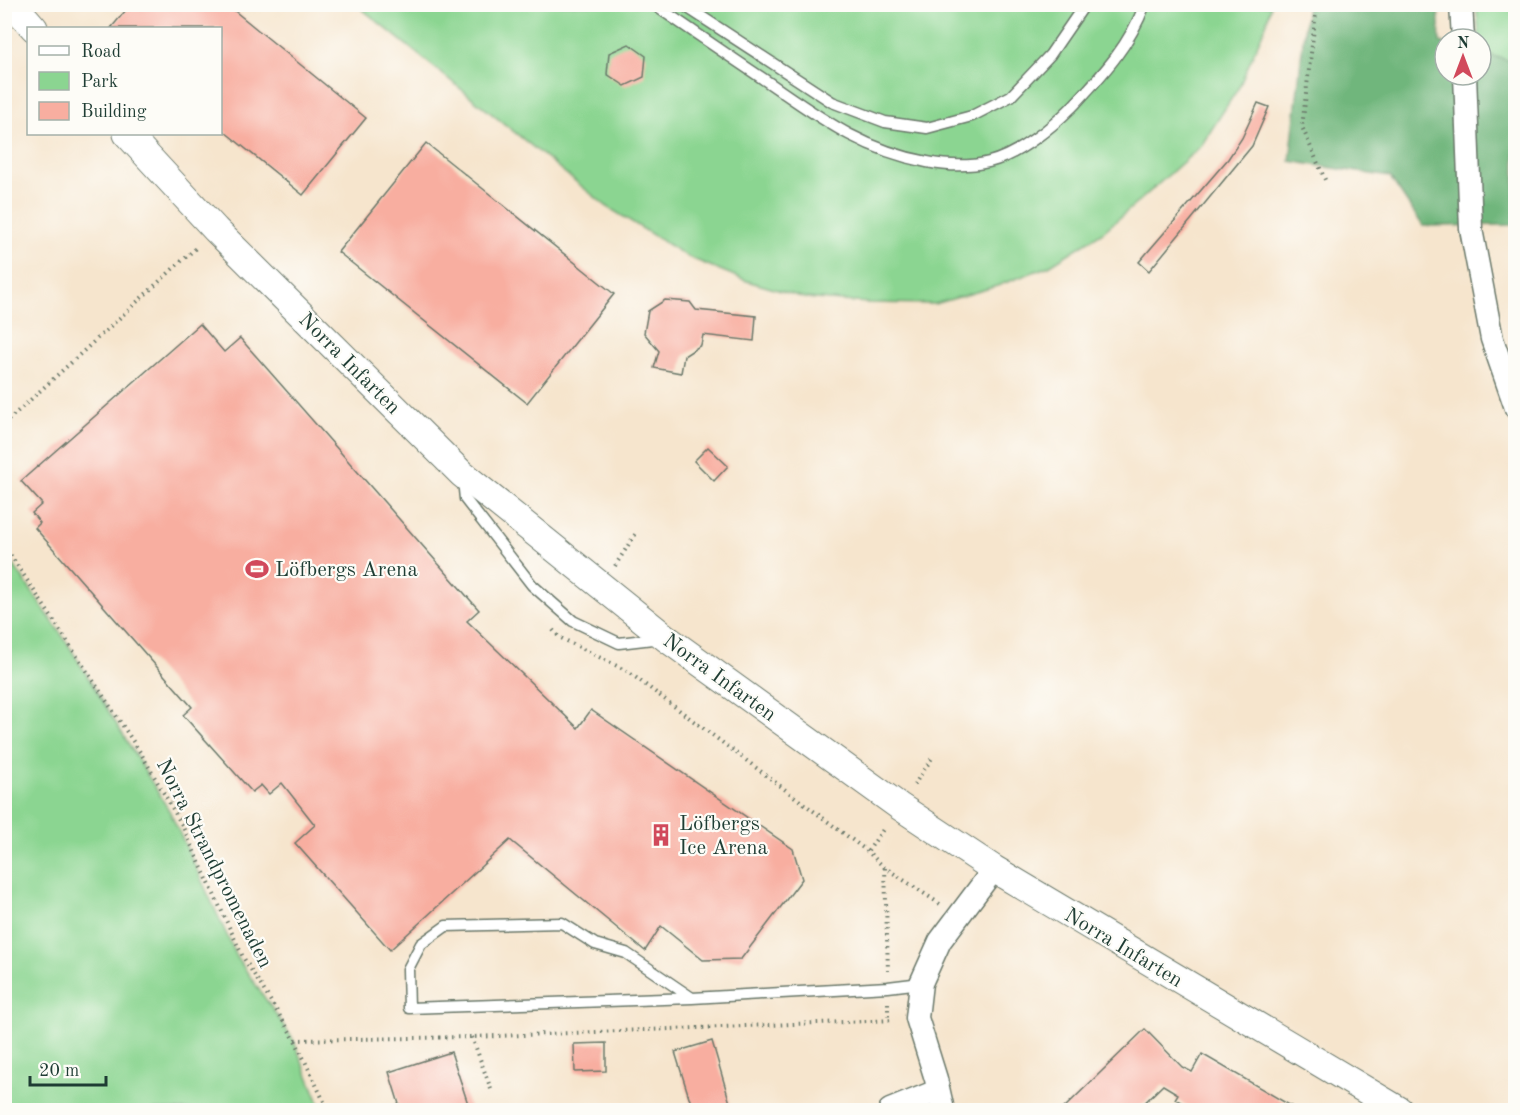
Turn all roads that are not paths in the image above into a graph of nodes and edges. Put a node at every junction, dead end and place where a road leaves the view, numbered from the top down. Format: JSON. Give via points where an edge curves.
{"nodes":[{"id":1,"x":13,"y":4,"type":"edge"},
{"id":2,"x":653,"y":4,"type":"edge"},
{"id":3,"x":682,"y":4,"type":"edge"},
{"id":4,"x":1085,"y":4,"type":"edge"},
{"id":5,"x":1145,"y":4,"type":"edge"},
{"id":6,"x":1461,"y":4,"type":"edge"},
{"id":7,"x":33,"y":27,"type":"edge"},
{"id":8,"x":1462,"y":27,"type":"edge"},
{"id":9,"x":1465,"y":87,"type":"edge"},
{"id":10,"x":128,"y":135,"type":"edge"},
{"id":11,"x":1515,"y":408,"type":"edge"},
{"id":12,"x":462,"y":474,"type":"junction"},
{"id":13,"x":666,"y":638,"type":"junction"},
{"id":14,"x":994,"y":869,"type":"junction"},
{"id":15,"x":921,"y":982,"type":"junction"},
{"id":16,"x":692,"y":998,"type":"junction"},
{"id":17,"x":940,"y":1101,"type":"edge"},
{"id":18,"x":890,"y":1110,"type":"edge"},
{"id":19,"x":1399,"y":1110,"type":"edge"}],
"edges":[{"from":1,"to":7,"type":"street"},
{"from":2,"to":5,"type":"lane","via":[[859,141],[897,156],[951,166],[990,162],[1054,125],[1110,67]]},
{"from":3,"to":4,"type":"lane","via":[[832,102],[885,122],[927,128],[972,116],[1011,96],[1050,55]]},
{"from":6,"to":8,"type":"street"},
{"from":9,"to":11,"type":"street","via":[[1471,229],[1492,339]]},
{"from":10,"to":12,"type":"street","name":"Norra Infarten","via":[[216,230]]},
{"from":12,"to":13,"type":"street","name":"Norra Infarten"},
{"from":12,"to":13,"type":"lane","via":[[465,499],[532,585],[573,621],[619,643]]},
{"from":13,"to":14,"type":"street","name":"Norra Infarten","via":[[899,806]]},
{"from":14,"to":15,"type":"street","via":[[940,941]]},
{"from":14,"to":19,"type":"street","name":"Norra Infarten"},
{"from":15,"to":16,"type":"lane"},
{"from":15,"to":17,"type":"street","via":[[918,1018]]},
{"from":16,"to":16,"type":"lane","via":[[626,952],[595,944],[562,922],[446,926],[421,944],[408,969],[409,1008]]},
{"from":17,"to":18,"type":"street"}]}
